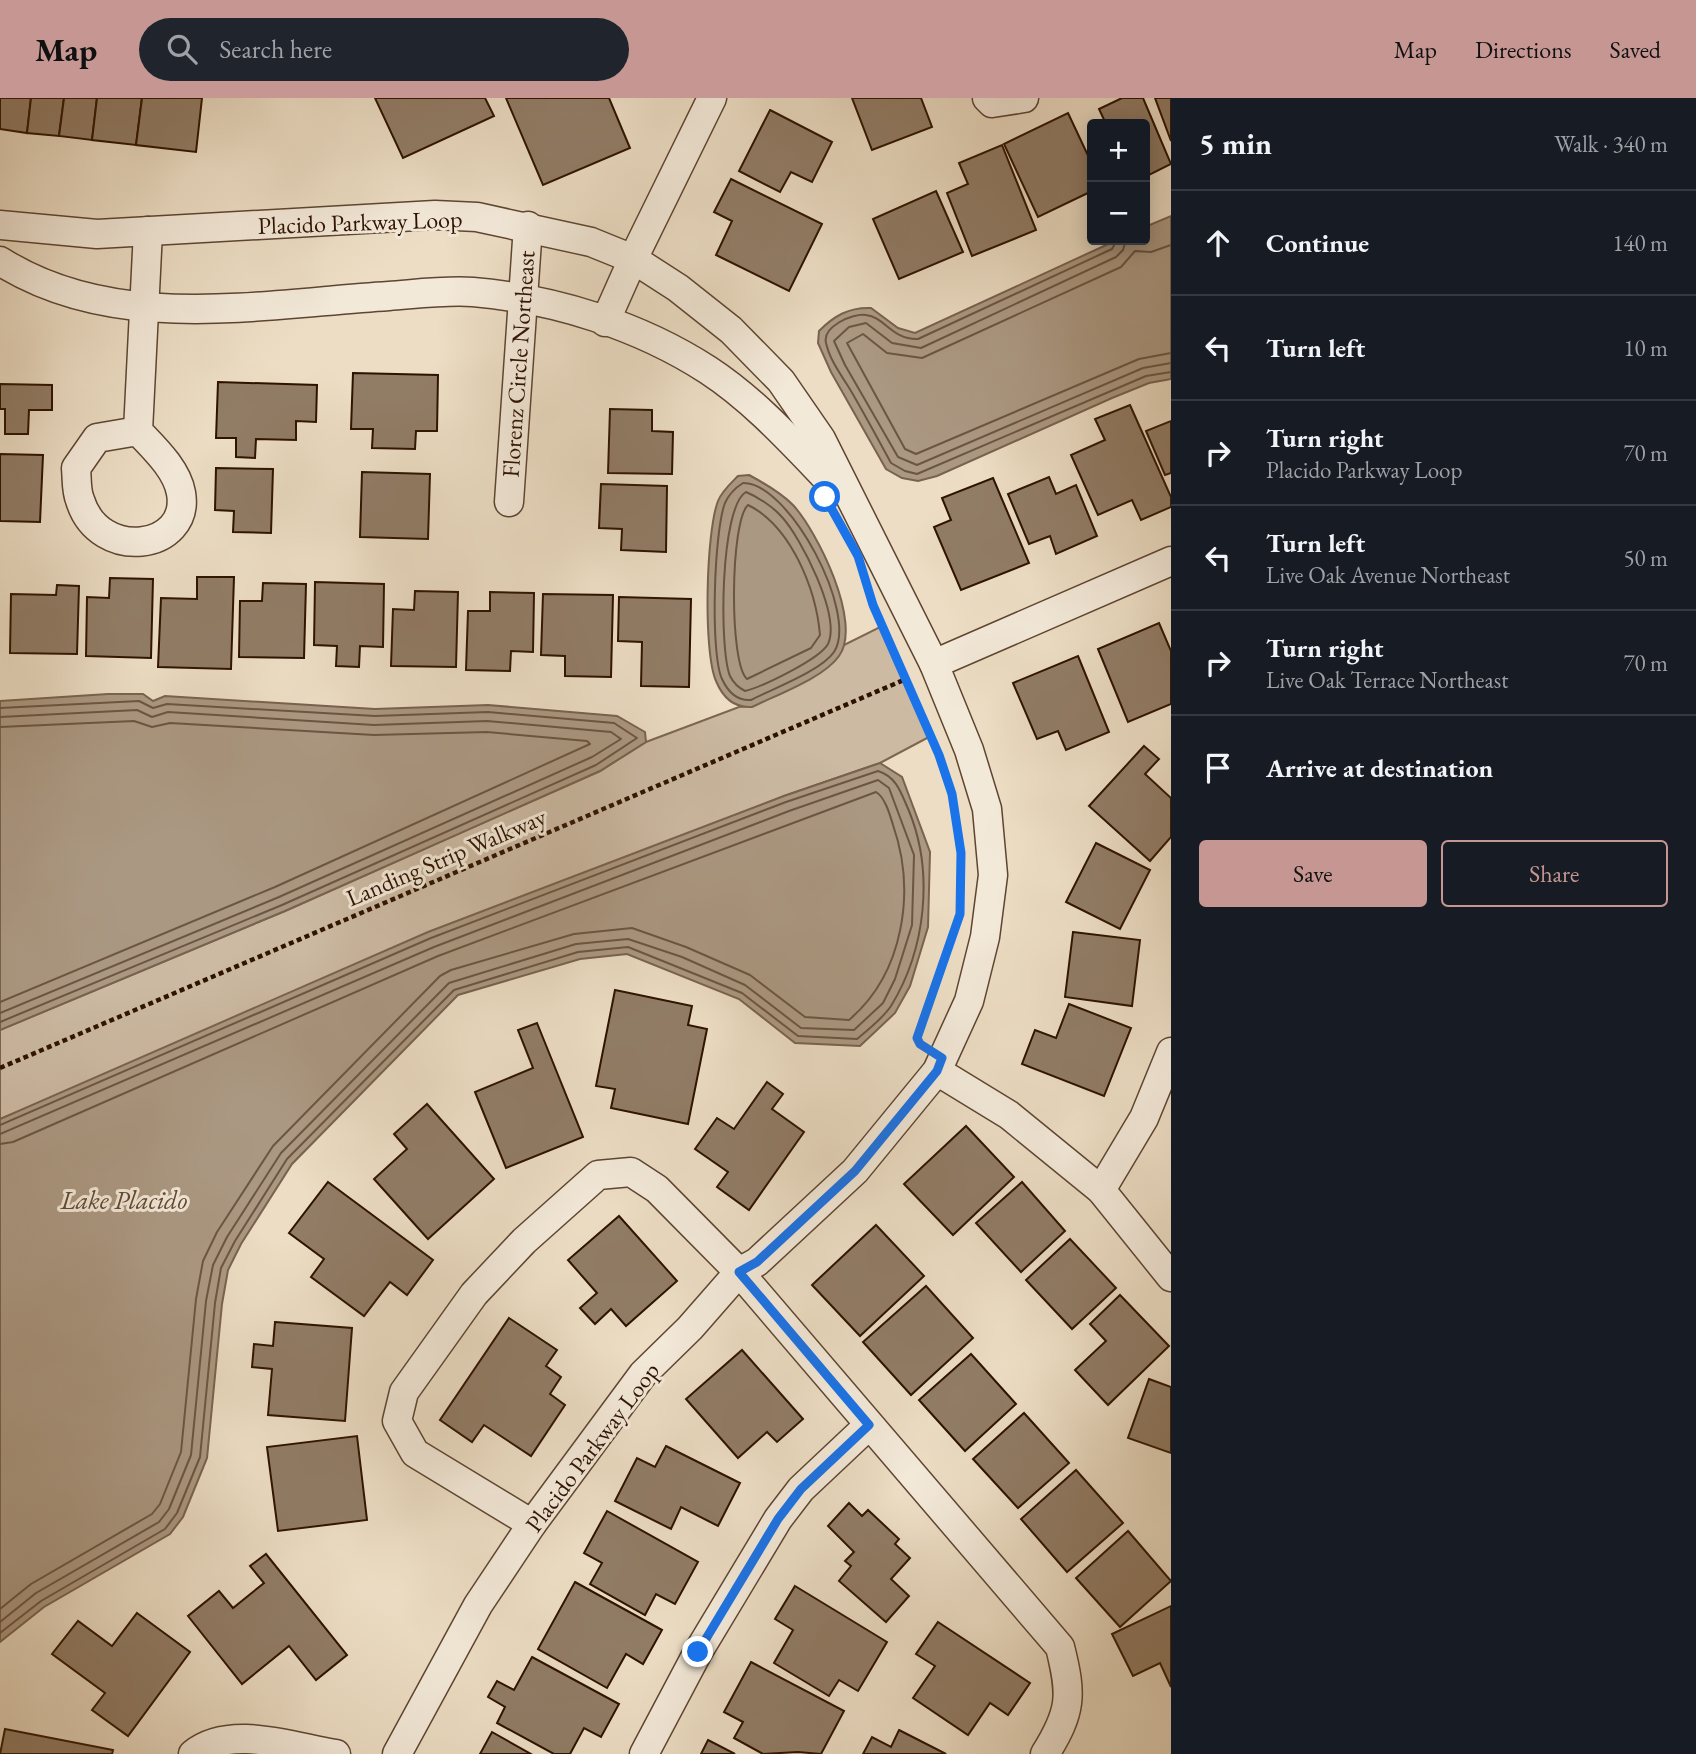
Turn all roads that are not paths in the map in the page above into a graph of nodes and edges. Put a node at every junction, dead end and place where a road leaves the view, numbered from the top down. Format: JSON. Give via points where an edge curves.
{"nodes":[{"id":1,"x":712,"y":98,"type":"edge"},
{"id":2,"x":987,"y":98,"type":"edge"},
{"id":3,"x":1024,"y":98,"type":"edge"},
{"id":4,"x":0,"y":225,"type":"edge"},
{"id":5,"x":528,"y":226,"type":"junction"},
{"id":6,"x":148,"y":232,"type":"junction"},
{"id":7,"x":633,"y":259,"type":"junction"},
{"id":8,"x":0,"y":261,"type":"edge"},
{"id":9,"x":521,"y":300,"type":"junction"},
{"id":10,"x":145,"y":307,"type":"junction"},
{"id":11,"x":606,"y":322,"type":"junction"},
{"id":12,"x":138,"y":430,"type":"dead end"},
{"id":13,"x":509,"y":502,"type":"dead end"},
{"id":14,"x":852,"y":503,"type":"junction"},
{"id":15,"x":1171,"y":561,"type":"edge"},
{"id":16,"x":933,"y":664,"type":"junction"},
{"id":17,"x":1171,"y":1052,"type":"edge"},
{"id":18,"x":939,"y":1065,"type":"junction"},
{"id":19,"x":1101,"y":1190,"type":"junction"},
{"id":20,"x":739,"y":1272,"type":"junction"},
{"id":21,"x":1171,"y":1277,"type":"edge"},
{"id":22,"x":869,"y":1425,"type":"junction"},
{"id":23,"x":532,"y":1524,"type":"junction"},
{"id":24,"x":193,"y":1754,"type":"edge"},
{"id":25,"x":335,"y":1754,"type":"edge"},
{"id":26,"x":397,"y":1754,"type":"edge"},
{"id":27,"x":644,"y":1754,"type":"edge"},
{"id":28,"x":1045,"y":1754,"type":"edge"}],
"edges":[{"from":1,"to":7,"type":"street"},
{"from":2,"to":3,"type":"street","via":[[992,103]]},
{"from":4,"to":6,"type":"street","name":"Placido Parkway Loop","via":[[97,234]]},
{"from":5,"to":6,"type":"street","name":"Placido Parkway Loop","via":[[435,215]]},
{"from":5,"to":7,"type":"street","name":"Placido Parkway Loop","via":[[592,242]]},
{"from":5,"to":9,"type":"street","name":"Florenz Circle Northeast"},
{"from":6,"to":10,"type":"street"},
{"from":7,"to":11,"type":"street"},
{"from":7,"to":14,"type":"street","name":"Placido Parkway Loop","via":[[731,330],[781,381],[821,439]]},
{"from":8,"to":10,"type":"street","name":"Placido Parkway Loop","via":[[67,293],[122,307]]},
{"from":9,"to":10,"type":"street","name":"Placido Parkway Loop","via":[[473,292],[205,308]]},
{"from":9,"to":11,"type":"street","name":"Placido Parkway Loop"},
{"from":9,"to":13,"type":"street","name":"Florenz Circle Northeast"},
{"from":10,"to":12,"type":"street"},
{"from":11,"to":14,"type":"street","name":"Placido Parkway Loop","via":[[645,335],[709,371],[758,410]]},
{"from":14,"to":16,"type":"street","name":"Placido Parkway Loop"},
{"from":15,"to":16,"type":"street"},
{"from":16,"to":18,"type":"street","name":"Placido Parkway Loop","via":[[969,750],[986,809],[993,875],[985,937],[969,1000]]},
{"from":17,"to":19,"type":"street","via":[[1144,1118]]},
{"from":18,"to":19,"type":"street"},
{"from":18,"to":20,"type":"street","name":"Placido Parkway Loop","via":[[855,1171],[757,1262]]},
{"from":19,"to":21,"type":"street"},
{"from":20,"to":22,"type":"street"},
{"from":20,"to":23,"type":"street","name":"Placido Parkway Loop","via":[[643,1374]]},
{"from":20,"to":23,"type":"street","via":[[657,1189],[631,1172],[598,1175],[524,1241],[474,1294],[404,1392],[397,1421],[415,1453]]},
{"from":22,"to":27,"type":"street","via":[[801,1489],[778,1519],[698,1652]]},
{"from":22,"to":28,"type":"street","via":[[1060,1647],[1070,1687],[1063,1726]]},
{"from":23,"to":26,"type":"street","name":"Placido Parkway Loop","via":[[478,1605]]},
{"from":24,"to":25,"type":"street","via":[[215,1740],[240,1738]]}]}
